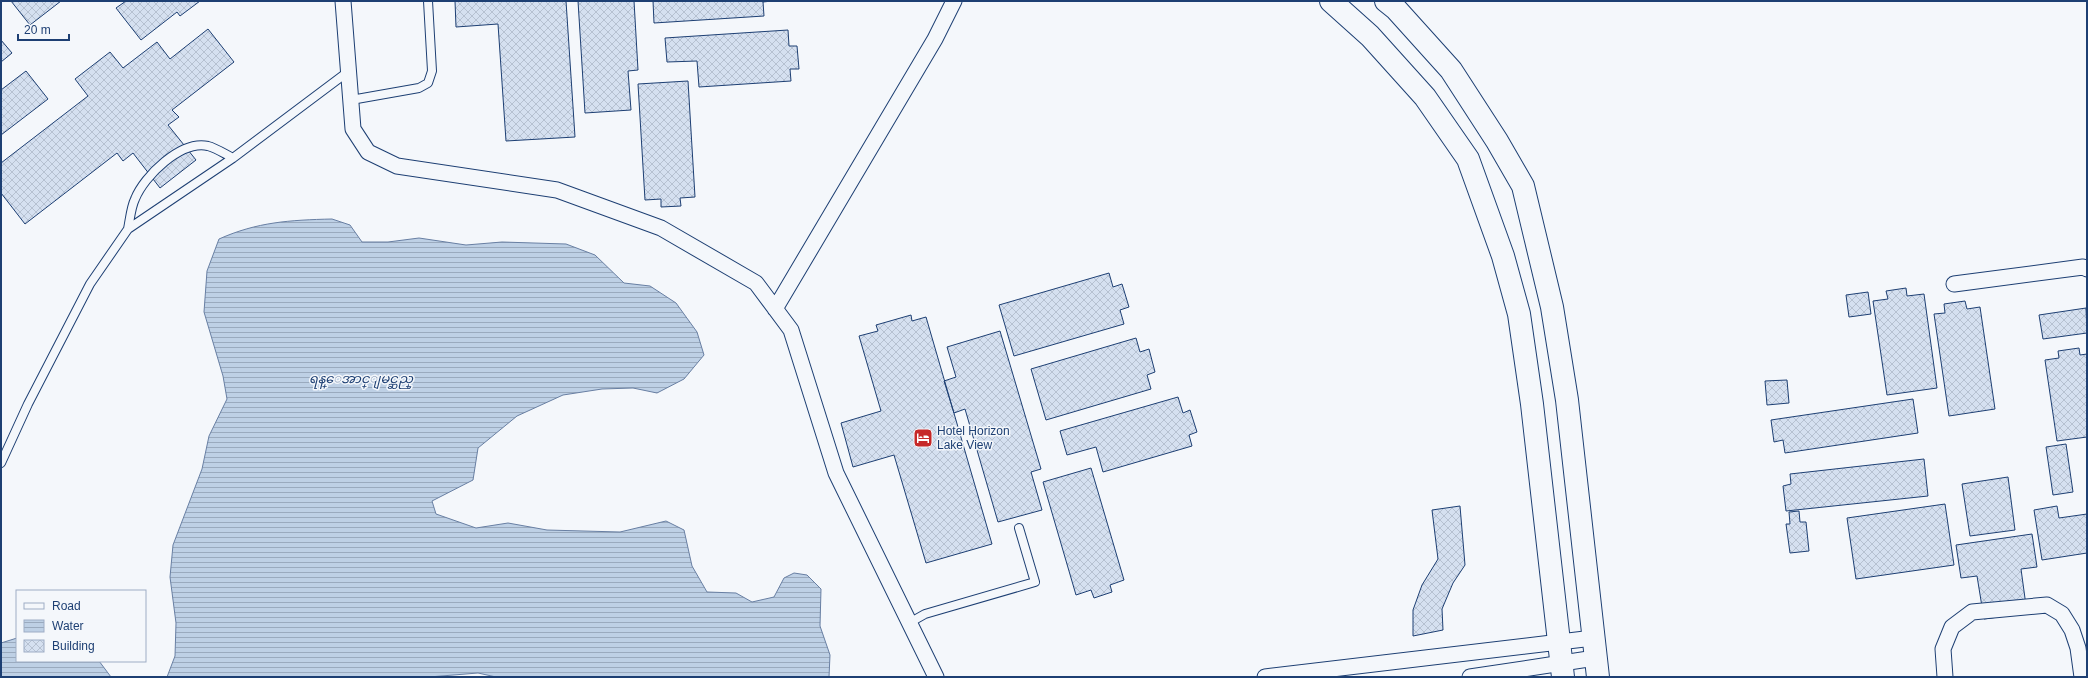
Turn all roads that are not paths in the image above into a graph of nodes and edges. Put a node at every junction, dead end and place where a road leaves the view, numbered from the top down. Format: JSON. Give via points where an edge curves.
{"nodes":[{"id":1,"x":344,"y":1,"type":"edge"},
{"id":2,"x":428,"y":1,"type":"edge"},
{"id":3,"x":954,"y":1,"type":"edge"},
{"id":4,"x":1331,"y":1,"type":"edge"},
{"id":5,"x":1386,"y":1,"type":"edge"},
{"id":6,"x":349,"y":71,"type":"junction"},
{"id":7,"x":351,"y":100,"type":"junction"},
{"id":8,"x":233,"y":158,"type":"junction"},
{"id":9,"x":128,"y":229,"type":"junction"},
{"id":10,"x":2087,"y":269,"type":"edge"},
{"id":11,"x":1954,"y":284,"type":"dead end"},
{"id":12,"x":775,"y":309,"type":"junction"},
{"id":13,"x":1,"y":463,"type":"edge"},
{"id":14,"x":1019,"y":528,"type":"dead end"},
{"id":15,"x":909,"y":623,"type":"junction"},
{"id":16,"x":2083,"y":646,"type":"edge"},
{"id":17,"x":1595,"y":658,"type":"edge"},
{"id":18,"x":1561,"y":661,"type":"edge"},
{"id":19,"x":936,"y":677,"type":"edge"},
{"id":20,"x":1265,"y":677,"type":"edge"},
{"id":21,"x":1470,"y":677,"type":"edge"},
{"id":22,"x":1944,"y":677,"type":"edge"},
{"id":23,"x":2082,"y":677,"type":"edge"}],
"edges":[{"from":1,"to":6,"type":"street"},
{"from":2,"to":7,"type":"lane","via":[[432,71],[428,84],[419,88]]},
{"from":3,"to":12,"type":"street","via":[[935,39]]},
{"from":4,"to":18,"type":"main road","via":[[1370,36],[1425,96],[1468,159],[1503,256],[1519,314],[1532,404]]},
{"from":5,"to":17,"type":"main road","via":[[1451,70],[1523,186],[1552,307],[1567,400]]},
{"from":6,"to":7,"type":"street"},
{"from":6,"to":8,"type":"lane"},
{"from":7,"to":12,"type":"street","via":[[353,129],[368,152],[397,166],[557,190],[661,228],[756,283]]},
{"from":8,"to":9,"type":"lane"},
{"from":8,"to":9,"type":"lane","via":[[207,146],[192,147],[166,160],[147,179],[134,199]]},
{"from":9,"to":13,"type":"lane","via":[[90,284],[28,404]]},
{"from":10,"to":11,"type":"street","via":[[2084,267]]},
{"from":12,"to":15,"type":"street","via":[[791,330],[836,473]]},
{"from":14,"to":15,"type":"lane","via":[[1035,582],[925,614]]},
{"from":15,"to":19,"type":"street"},
{"from":16,"to":22,"type":"street","via":[[2062,614],[2047,605],[1972,612],[1952,627],[1943,649]]},
{"from":16,"to":23,"type":"street"},
{"from":17,"to":18,"type":"street"},
{"from":17,"to":18,"type":"street"},
{"from":18,"to":20,"type":"street"},
{"from":18,"to":21,"type":"street"}]}
